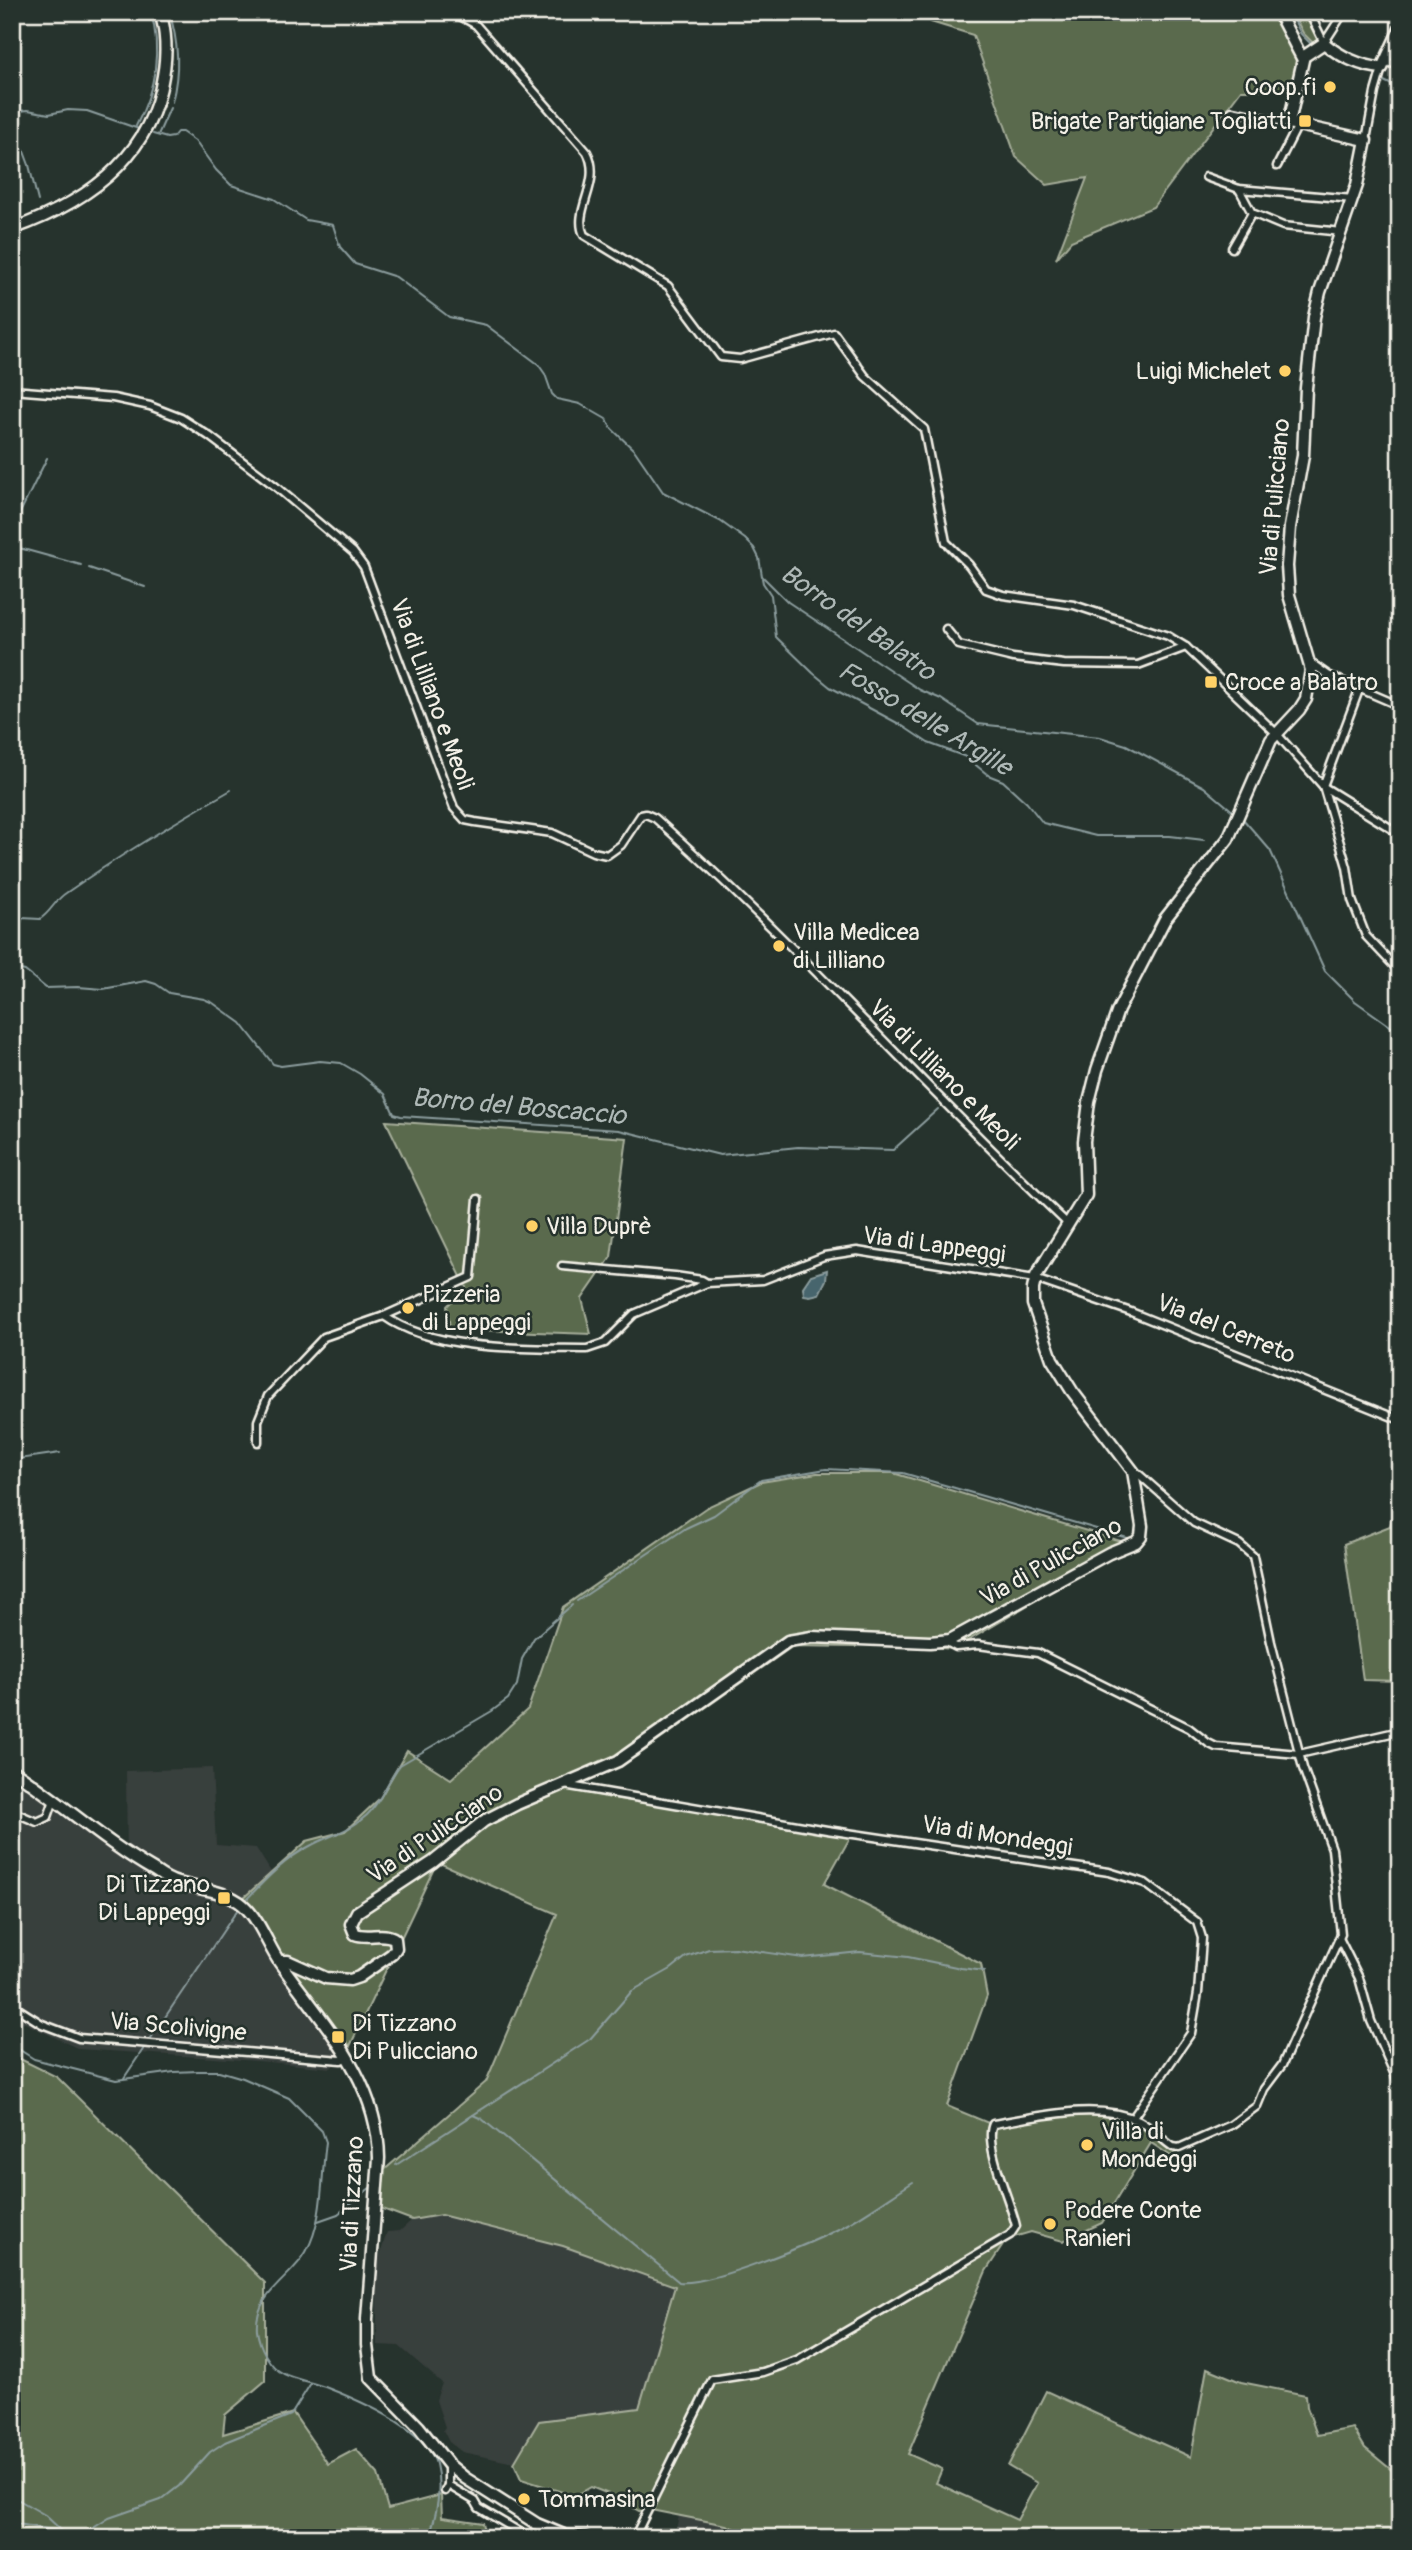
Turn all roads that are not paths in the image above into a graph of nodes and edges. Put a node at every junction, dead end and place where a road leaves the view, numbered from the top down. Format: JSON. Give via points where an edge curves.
{"nodes":[{"id":1,"x":160,"y":12,"type":"edge"},
{"id":2,"x":453,"y":12,"type":"edge"},
{"id":3,"x":1278,"y":12,"type":"edge"},
{"id":4,"x":1309,"y":12,"type":"edge"},
{"id":5,"x":1344,"y":12,"type":"edge"},
{"id":6,"x":1400,"y":29,"type":"edge"},
{"id":7,"x":1324,"y":43,"type":"junction"},
{"id":8,"x":1303,"y":57,"type":"junction"},
{"id":9,"x":1384,"y":65,"type":"junction"},
{"id":10,"x":1400,"y":65,"type":"edge"},
{"id":11,"x":1232,"y":111,"type":"dead end"},
{"id":12,"x":1293,"y":124,"type":"junction"},
{"id":13,"x":1366,"y":140,"type":"junction"},
{"id":14,"x":1277,"y":166,"type":"dead end"},
{"id":15,"x":1206,"y":177,"type":"dead end"},
{"id":16,"x":1239,"y":189,"type":"junction"},
{"id":17,"x":1353,"y":199,"type":"junction"},
{"id":18,"x":1252,"y":212,"type":"junction"},
{"id":19,"x":12,"y":229,"type":"edge"},
{"id":20,"x":1342,"y":233,"type":"junction"},
{"id":21,"x":1232,"y":248,"type":"dead end"},
{"id":22,"x":12,"y":390,"type":"edge"},
{"id":23,"x":946,"y":629,"type":"dead end"},
{"id":24,"x":1186,"y":646,"type":"junction"},
{"id":25,"x":1310,"y":662,"type":"junction"},
{"id":26,"x":1311,"y":676,"type":"junction"},
{"id":27,"x":1328,"y":676,"type":"junction"},
{"id":28,"x":1359,"y":690,"type":"junction"},
{"id":29,"x":1400,"y":706,"type":"edge"},
{"id":30,"x":1277,"y":734,"type":"junction"},
{"id":31,"x":1323,"y":786,"type":"junction"},
{"id":32,"x":1400,"y":834,"type":"edge"},
{"id":33,"x":1400,"y":972,"type":"edge"},
{"id":34,"x":478,"y":1199,"type":"dead end"},
{"id":35,"x":1069,"y":1225,"type":"junction"},
{"id":36,"x":562,"y":1266,"type":"dead end"},
{"id":37,"x":1035,"y":1279,"type":"junction"},
{"id":38,"x":707,"y":1283,"type":"junction"},
{"id":39,"x":384,"y":1316,"type":"junction"},
{"id":40,"x":1400,"y":1420,"type":"edge"},
{"id":41,"x":258,"y":1442,"type":"dead end"},
{"id":42,"x":1132,"y":1469,"type":"junction"},
{"id":43,"x":945,"y":1641,"type":"junction"},
{"id":44,"x":1400,"y":1731,"type":"edge"},
{"id":45,"x":1296,"y":1742,"type":"junction"},
{"id":46,"x":1317,"y":1751,"type":"junction"},
{"id":47,"x":1281,"y":1754,"type":"junction"},
{"id":48,"x":1299,"y":1754,"type":"junction"},
{"id":49,"x":1303,"y":1768,"type":"junction"},
{"id":50,"x":12,"y":1770,"type":"edge"},
{"id":51,"x":564,"y":1785,"type":"junction"},
{"id":52,"x":54,"y":1798,"type":"junction"},
{"id":53,"x":12,"y":1814,"type":"edge"},
{"id":54,"x":1340,"y":1940,"type":"junction"},
{"id":55,"x":279,"y":1961,"type":"junction"},
{"id":56,"x":12,"y":2005,"type":"edge"},
{"id":57,"x":347,"y":2057,"type":"junction"},
{"id":58,"x":1400,"y":2086,"type":"edge"},
{"id":59,"x":1132,"y":2119,"type":"junction"},
{"id":60,"x":448,"y":2464,"type":"junction"},
{"id":61,"x":537,"y":2524,"type":"junction"},
{"id":62,"x":580,"y":2537,"type":"edge"},
{"id":63,"x":533,"y":2538,"type":"edge"},
{"id":64,"x":586,"y":2538,"type":"edge"},
{"id":65,"x":634,"y":2538,"type":"edge"}],
"edges":[{"from":1,"to":19,"type":"street","via":[[166,61],[153,117],[140,141],[106,179],[69,204]]},
{"from":2,"to":24,"type":"street","via":[[476,26],[587,152],[592,176],[581,219],[584,235],[668,286],[720,357],[740,359],[834,333],[865,376],[918,423],[926,435],[946,542],[986,589],[1074,605],[1159,631]]},
{"from":3,"to":8,"type":"street"},
{"from":4,"to":7,"type":"street"},
{"from":5,"to":7,"type":"street"},
{"from":6,"to":9,"type":"street"},
{"from":7,"to":8,"type":"street"},
{"from":7,"to":9,"type":"street","via":[[1349,59]]},
{"from":8,"to":12,"type":"street"},
{"from":9,"to":10,"type":"street"},
{"from":9,"to":13,"type":"street","name":"Via di Pulicciano"},
{"from":11,"to":12,"type":"street"},
{"from":12,"to":13,"type":"street"},
{"from":12,"to":14,"type":"street"},
{"from":13,"to":17,"type":"street","name":"Via di Pulicciano"},
{"from":15,"to":16,"type":"street"},
{"from":16,"to":17,"type":"street"},
{"from":16,"to":18,"type":"street"},
{"from":17,"to":20,"type":"street","name":"Via di Pulicciano"},
{"from":18,"to":20,"type":"street","via":[[1283,226]]},
{"from":18,"to":21,"type":"street"},
{"from":20,"to":25,"type":"street","name":"Via di Pulicciano","via":[[1314,317],[1303,456],[1289,541],[1289,595]]},
{"from":22,"to":35,"type":"street","name":"Via di Lilliano e Meoli","via":[[113,398],[150,406],[189,422],[275,486],[348,547],[364,567],[458,815],[475,822],[552,833],[607,855],[621,845],[641,815],[655,818],[775,929]]},
{"from":23,"to":24,"type":"street","via":[[958,645],[1064,664],[1138,665]]},
{"from":24,"to":30,"type":"street"},
{"from":25,"to":26,"type":"street","name":"Via di Pulicciano"},
{"from":25,"to":27,"type":"street"},
{"from":26,"to":27,"type":"street"},
{"from":26,"to":30,"type":"street","name":"Via di Pulicciano","via":[[1302,706]]},
{"from":27,"to":28,"type":"street"},
{"from":28,"to":29,"type":"street"},
{"from":28,"to":31,"type":"street"},
{"from":30,"to":31,"type":"street"},
{"from":30,"to":35,"type":"street","name":"Via di Pulicciano","via":[[1228,839],[1165,919],[1115,1016],[1087,1111],[1086,1195]]},
{"from":31,"to":32,"type":"street"},
{"from":31,"to":33,"type":"street","via":[[1340,836],[1352,900],[1366,936]]},
{"from":34,"to":39,"type":"street","via":[[471,1277]]},
{"from":35,"to":37,"type":"street","name":"Via di Pulicciano"},
{"from":36,"to":38,"type":"street","name":"Via di Lappeggi"},
{"from":37,"to":38,"type":"street","name":"Via di Lappeggi","via":[[857,1251],[824,1256],[763,1280]]},
{"from":37,"to":40,"type":"street","name":"Via del Cerreto","via":[[1132,1312]]},
{"from":37,"to":42,"type":"street","name":"Via di Pulicciano","via":[[1033,1304],[1052,1359]]},
{"from":38,"to":39,"type":"street","name":"Via di Lappeggi","via":[[634,1314],[605,1343],[587,1349],[449,1342],[402,1327]]},
{"from":39,"to":41,"type":"street","via":[[324,1337],[268,1396],[258,1421]]},
{"from":42,"to":43,"type":"street","name":"Via di Pulicciano","via":[[1142,1526],[1138,1540]]},
{"from":42,"to":45,"type":"street","via":[[1194,1523],[1253,1556]]},
{"from":43,"to":47,"type":"street","via":[[956,1647],[978,1645],[1038,1653],[1189,1728],[1208,1744]]},
{"from":43,"to":51,"type":"street","name":"Via di Pulicciano","via":[[793,1639],[633,1752]]},
{"from":44,"to":46,"type":"street"},
{"from":45,"to":46,"type":"street","via":[[1303,1749]]},
{"from":45,"to":48,"type":"street"},
{"from":46,"to":48,"type":"street"},
{"from":47,"to":48,"type":"street"},
{"from":47,"to":49,"type":"street"},
{"from":48,"to":49,"type":"street"},
{"from":49,"to":54,"type":"street","via":[[1332,1849]]},
{"from":50,"to":52,"type":"street","name":"Via di Tizzano"},
{"from":51,"to":55,"type":"street","name":"Via di Pulicciano","via":[[484,1821],[433,1862],[357,1912],[351,1924],[355,1934],[391,1936],[396,1945],[392,1954],[359,1977],[333,1980]]},
{"from":51,"to":59,"type":"street","name":"Via di Mondeggi","via":[[1109,1872],[1145,1883],[1197,1922],[1202,1938],[1191,2033]]},
{"from":52,"to":53,"type":"street","via":[[48,1817],[37,1822]]},
{"from":52,"to":55,"type":"street","name":"Via di Tizzano","via":[[153,1871],[241,1904]]},
{"from":54,"to":58,"type":"street"},
{"from":54,"to":59,"type":"street","via":[[1282,2065],[1257,2106],[1231,2124],[1179,2148]]},
{"from":55,"to":57,"type":"street","name":"Via di Tizzano"},
{"from":56,"to":57,"type":"street","name":"Via Scolivigne","via":[[79,2038],[274,2056]]},
{"from":57,"to":60,"type":"street","name":"Via di Tizzano","via":[[379,2134],[367,2319],[369,2370],[371,2378]]},
{"from":59,"to":65,"type":"street","via":[[1068,2111],[993,2124],[993,2149],[1016,2226],[1010,2235],[797,2360],[763,2372],[712,2380]]},
{"from":60,"to":61,"type":"street","name":"Via di Tizzano"},
{"from":60,"to":63,"type":"street","via":[[447,2488]]},
{"from":61,"to":62,"type":"street","name":"Via di Tizzano"},
{"from":61,"to":63,"type":"street"},
{"from":62,"to":64,"type":"street","name":"Via di Tizzano"}]}
